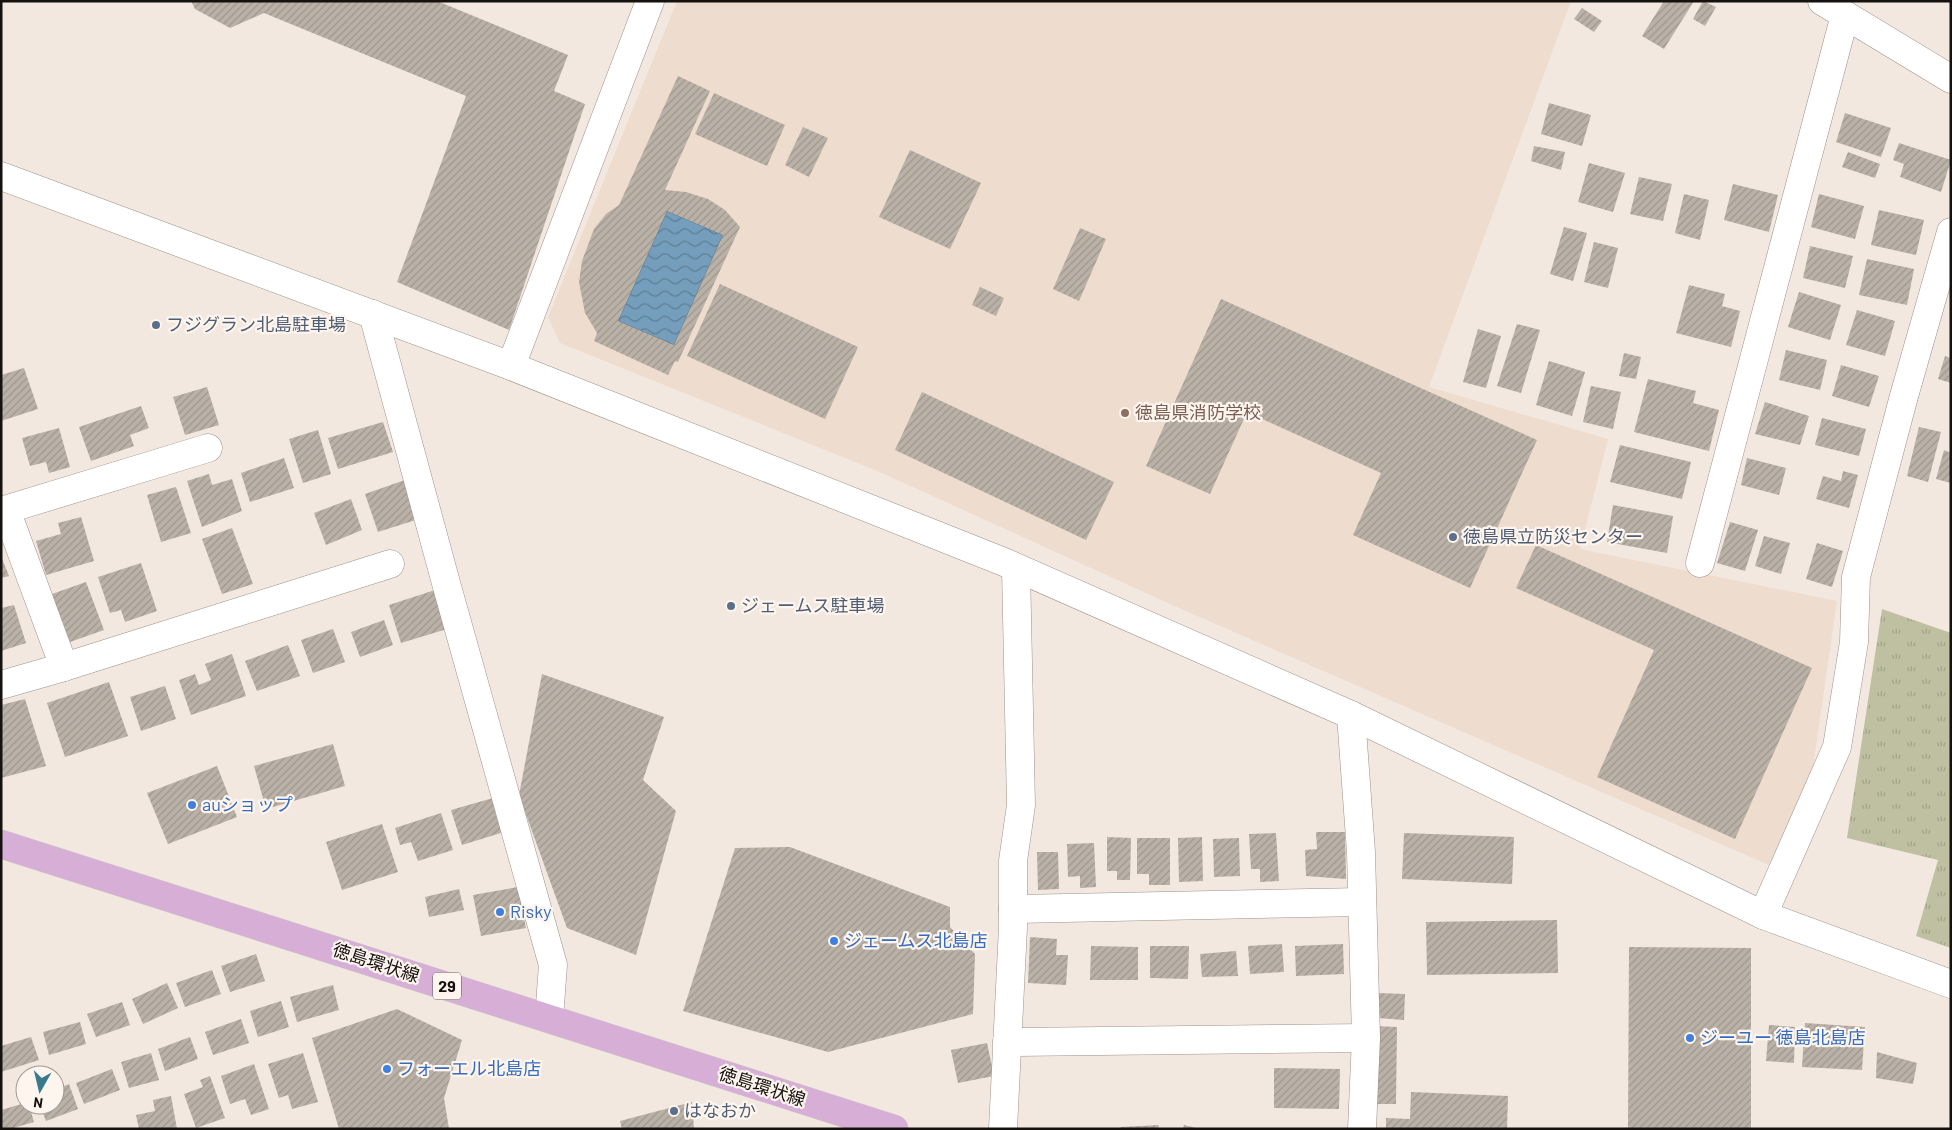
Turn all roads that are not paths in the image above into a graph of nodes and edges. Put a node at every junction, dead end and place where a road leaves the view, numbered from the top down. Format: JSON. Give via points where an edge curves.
{"nodes":[{"id":1,"x":650,"y":1,"type":"edge"},
{"id":2,"x":1822,"y":1,"type":"edge"},
{"id":3,"x":1845,"y":15,"type":"junction"},
{"id":4,"x":1951,"y":79,"type":"edge"},
{"id":5,"x":1,"y":176,"type":"edge"},
{"id":6,"x":1951,"y":232,"type":"edge"},
{"id":7,"x":373,"y":314,"type":"junction"},
{"id":8,"x":511,"y":366,"type":"junction"},
{"id":9,"x":208,"y":448,"type":"dead end"},
{"id":10,"x":4,"y":510,"type":"edge"},
{"id":11,"x":1700,"y":563,"type":"dead end"},
{"id":12,"x":390,"y":564,"type":"dead end"},
{"id":13,"x":1016,"y":568,"type":"junction"},
{"id":14,"x":64,"y":667,"type":"junction"},
{"id":15,"x":1,"y":685,"type":"edge"},
{"id":16,"x":1351,"y":715,"type":"junction"},
{"id":17,"x":1,"y":844,"type":"edge"},
{"id":18,"x":1362,"y":902,"type":"junction"},
{"id":19,"x":1013,"y":909,"type":"junction"},
{"id":20,"x":1763,"y":915,"type":"junction"},
{"id":21,"x":1951,"y":984,"type":"edge"},
{"id":22,"x":549,"y":1018,"type":"junction"},
{"id":23,"x":1366,"y":1038,"type":"junction"},
{"id":24,"x":1006,"y":1042,"type":"junction"},
{"id":25,"x":894,"y":1129,"type":"edge"},
{"id":26,"x":1004,"y":1129,"type":"edge"},
{"id":27,"x":1362,"y":1129,"type":"edge"}],
"edges":[{"from":1,"to":8,"type":"street"},
{"from":2,"to":3,"type":"street"},
{"from":3,"to":4,"type":"street"},
{"from":3,"to":11,"type":"street"},
{"from":5,"to":7,"type":"street"},
{"from":6,"to":20,"type":"street","via":[[1856,577],[1854,642],[1837,747]]},
{"from":7,"to":8,"type":"street"},
{"from":7,"to":22,"type":"street","via":[[552,966]]},
{"from":8,"to":13,"type":"street"},
{"from":9,"to":10,"type":"street"},
{"from":10,"to":14,"type":"street"},
{"from":12,"to":14,"type":"street"},
{"from":13,"to":16,"type":"street"},
{"from":13,"to":19,"type":"street","via":[[1021,805],[1013,861]]},
{"from":14,"to":15,"type":"street"},
{"from":16,"to":18,"type":"street"},
{"from":16,"to":20,"type":"street"},
{"from":17,"to":22,"type":"main road","name":"徳島環状線","number":"29"},
{"from":18,"to":19,"type":"street"},
{"from":18,"to":23,"type":"street"},
{"from":19,"to":24,"type":"street"},
{"from":20,"to":21,"type":"street"},
{"from":22,"to":25,"type":"main road","name":"徳島環状線","number":"29"},
{"from":23,"to":24,"type":"street"},
{"from":23,"to":27,"type":"street"},
{"from":24,"to":26,"type":"street"}]}
